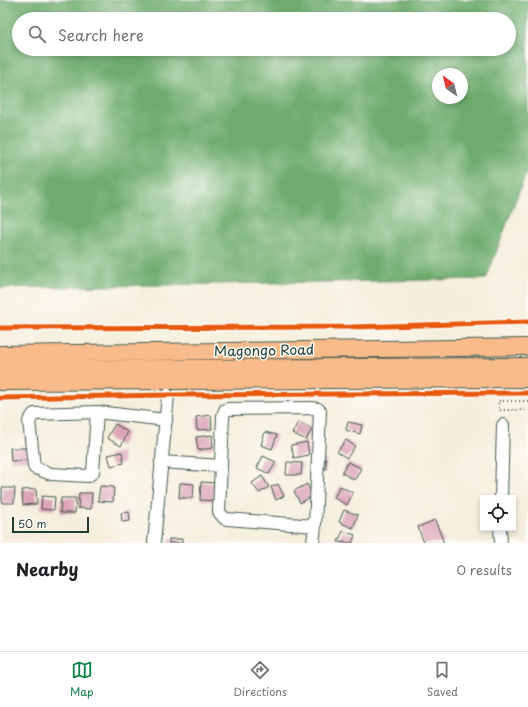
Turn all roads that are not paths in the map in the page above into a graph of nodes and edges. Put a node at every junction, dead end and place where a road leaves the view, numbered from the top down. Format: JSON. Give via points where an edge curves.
{"nodes":[{"id":1,"x":528,"y":347,"type":"edge"},
{"id":2,"x":0,"y":354,"type":"edge"},
{"id":3,"x":528,"y":366,"type":"edge"},
{"id":4,"x":0,"y":368,"type":"edge"},
{"id":5,"x":528,"y":379,"type":"edge"},
{"id":6,"x":0,"y":382,"type":"edge"},
{"id":7,"x":168,"y":395,"type":"dead end"},
{"id":8,"x":97,"y":412,"type":"junction"},
{"id":9,"x":166,"y":420,"type":"junction"},
{"id":10,"x":503,"y":425,"type":"dead end"},
{"id":11,"x":161,"y":462,"type":"junction"},
{"id":12,"x":222,"y":466,"type":"junction"},
{"id":13,"x":501,"y":495,"type":"edge"},
{"id":14,"x":315,"y":526,"type":"junction"},
{"id":15,"x":500,"y":531,"type":"edge"},
{"id":16,"x":154,"y":543,"type":"edge"},
{"id":17,"x":313,"y":543,"type":"edge"},
{"id":18,"x":501,"y":543,"type":"edge"}],
"edges":[{"from":1,"to":2,"type":"main road","name":"Magongo Road"},
{"from":3,"to":4,"type":"main road","name":"Magongo Road"},
{"from":5,"to":6,"type":"main road"},
{"from":7,"to":9,"type":"street"},
{"from":8,"to":8,"type":"street","via":[[34,414],[29,421],[35,468],[51,474],[92,474]]},
{"from":8,"to":9,"type":"street"},
{"from":9,"to":11,"type":"street"},
{"from":10,"to":13,"type":"street"},
{"from":11,"to":12,"type":"street"},
{"from":11,"to":16,"type":"street"},
{"from":12,"to":14,"type":"street","via":[[219,512],[224,518]]},
{"from":12,"to":14,"type":"street","via":[[225,410],[318,409],[320,415]]},
{"from":14,"to":17,"type":"street"},
{"from":15,"to":18,"type":"street"}]}
